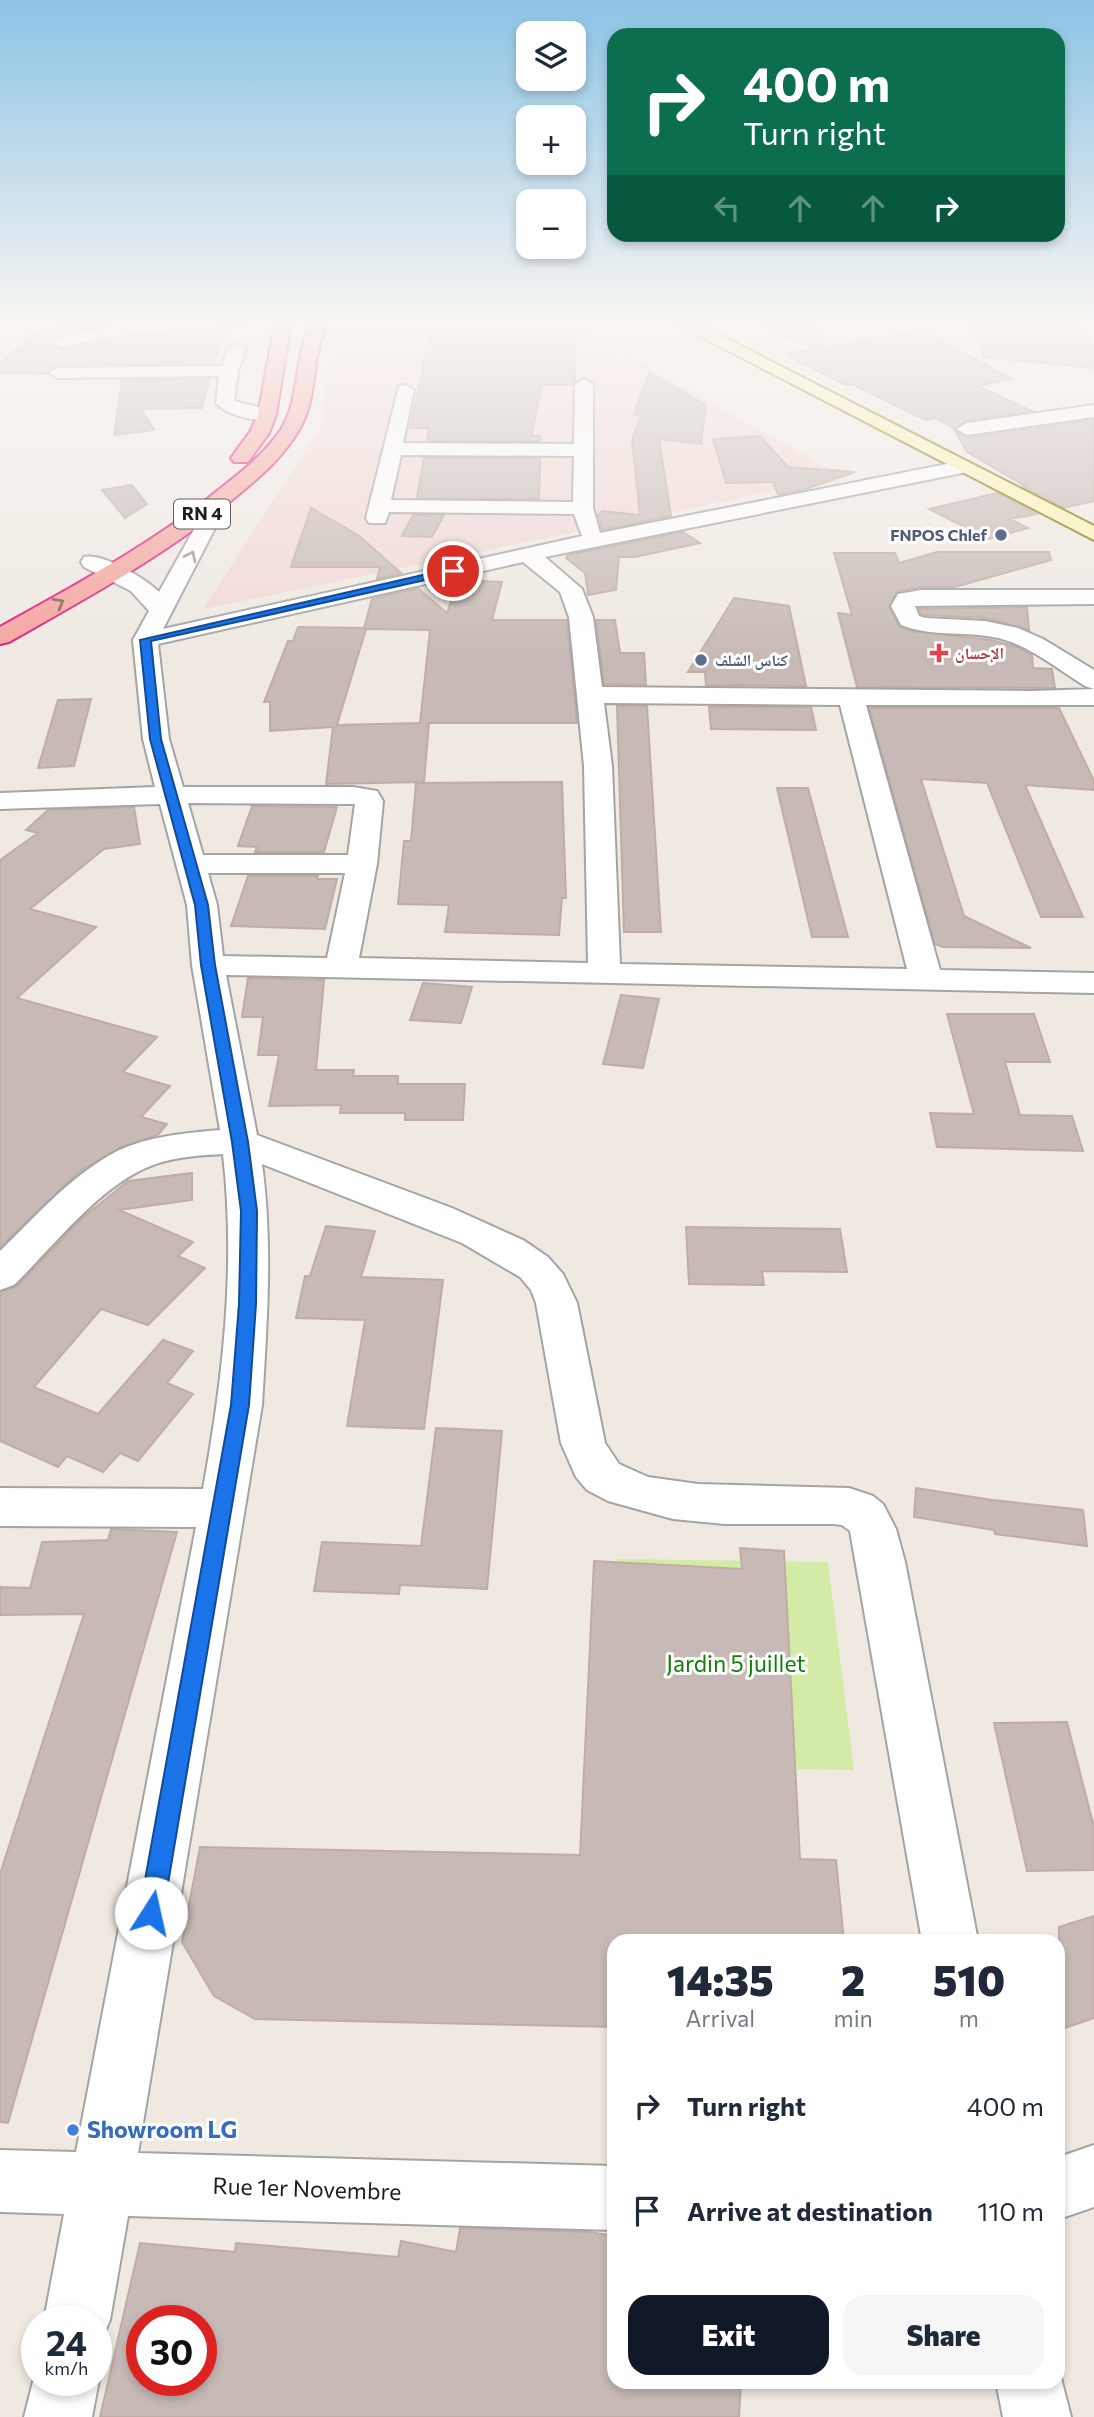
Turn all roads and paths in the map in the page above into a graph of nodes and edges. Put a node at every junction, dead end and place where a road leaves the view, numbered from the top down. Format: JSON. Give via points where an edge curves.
{"nodes":[{"id":1,"x":260,"y":432,"type":"edge"},
{"id":2,"x":288,"y":432,"type":"edge"},
{"id":3,"x":396,"y":432,"type":"edge"},
{"id":4,"x":584,"y":432,"type":"edge"},
{"id":5,"x":895,"y":432,"type":"edge"},
{"id":6,"x":914,"y":432,"type":"edge"},
{"id":7,"x":393,"y":449,"type":"junction"},
{"id":8,"x":584,"y":450,"type":"junction"},
{"id":9,"x":962,"y":467,"type":"junction"},
{"id":10,"x":219,"y":501,"type":"junction"},
{"id":11,"x":583,"y":508,"type":"junction"},
{"id":12,"x":1094,"y":525,"type":"edge"},
{"id":13,"x":1094,"y":534,"type":"edge"},
{"id":14,"x":593,"y":541,"type":"junction"},
{"id":15,"x":527,"y":554,"type":"junction"},
{"id":16,"x":102,"y":568,"type":"junction"},
{"id":17,"x":1094,"y":597,"type":"edge"},
{"id":18,"x":0,"y":615,"type":"edge"},
{"id":19,"x":153,"y":625,"type":"junction"},
{"id":20,"x":0,"y":637,"type":"edge"},
{"id":21,"x":1094,"y":681,"type":"edge"},
{"id":22,"x":589,"y":695,"type":"junction"},
{"id":23,"x":851,"y":697,"type":"junction"},
{"id":24,"x":1094,"y":697,"type":"edge"},
{"id":25,"x":1032,"y":699,"type":"junction"},
{"id":26,"x":1094,"y":716,"type":"edge"},
{"id":27,"x":171,"y":796,"type":"junction"},
{"id":28,"x":0,"y":801,"type":"edge"},
{"id":29,"x":191,"y":864,"type":"junction"},
{"id":30,"x":362,"y":864,"type":"junction"},
{"id":31,"x":208,"y":965,"type":"junction"},
{"id":32,"x":341,"y":967,"type":"junction"},
{"id":33,"x":604,"y":971,"type":"junction"},
{"id":34,"x":926,"y":978,"type":"junction"},
{"id":35,"x":1094,"y":983,"type":"edge"},
{"id":36,"x":240,"y":1142,"type":"junction"},
{"id":37,"x":0,"y":1275,"type":"edge"},
{"id":38,"x":0,"y":1507,"type":"edge"},
{"id":39,"x":223,"y":1507,"type":"junction"},
{"id":40,"x":949,"y":1934,"type":"edge"},
{"id":41,"x":1094,"y":2176,"type":"edge"},
{"id":42,"x":0,"y":2181,"type":"edge"},
{"id":43,"x":103,"y":2184,"type":"junction"},
{"id":44,"x":1065,"y":2186,"type":"edge"},
{"id":45,"x":607,"y":2198,"type":"edge"},
{"id":46,"x":80,"y":2305,"type":"edge"},
{"id":47,"x":1031,"y":2389,"type":"edge"},
{"id":48,"x":62,"y":2396,"type":"edge"},
{"id":49,"x":58,"y":2417,"type":"edge"},
{"id":50,"x":1037,"y":2417,"type":"edge"}],
"edges":[{"from":1,"to":16,"type":"highway","number":"RN 4","via":[[226,473]]},
{"from":2,"to":10,"type":"highway","number":"RN 4"},
{"from":3,"to":7,"type":"street"},
{"from":4,"to":8,"type":"street"},
{"from":5,"to":9,"type":"main road"},
{"from":6,"to":12,"type":"main road"},
{"from":7,"to":8,"type":"street"},
{"from":7,"to":11,"type":"street","via":[[379,512]]},
{"from":8,"to":11,"type":"street"},
{"from":9,"to":13,"type":"main road"},
{"from":9,"to":14,"type":"street"},
{"from":10,"to":16,"type":"highway","number":"RN 4"},
{"from":19,"to":10,"type":"street","one_way":true},
{"from":11,"to":14,"type":"street"},
{"from":14,"to":15,"type":"street"},
{"from":15,"to":19,"type":"street"},
{"from":15,"to":22,"type":"street","via":[[575,598]]},
{"from":16,"to":18,"type":"highway","number":"RN 4"},
{"from":16,"to":19,"type":"street","via":[[146,589]]},
{"from":20,"to":16,"type":"highway","number":"RN 4","one_way":true},
{"from":17,"to":21,"type":"street","via":[[921,597],[906,599],[903,606],[909,620],[922,625],[1012,634]]},
{"from":19,"to":27,"type":"street","via":[[156,739]]},
{"from":22,"to":23,"type":"street"},
{"from":22,"to":33,"type":"street","via":[[598,766]]},
{"from":23,"to":25,"type":"street"},
{"from":23,"to":34,"type":"street"},
{"from":24,"to":25,"type":"street"},
{"from":25,"to":26,"type":"street"},
{"from":27,"to":28,"type":"street"},
{"from":27,"to":29,"type":"street"},
{"from":27,"to":30,"type":"street","via":[[362,795],[369,801]]},
{"from":29,"to":30,"type":"street"},
{"from":29,"to":31,"type":"street","via":[[202,905]]},
{"from":30,"to":32,"type":"street"},
{"from":31,"to":32,"type":"street"},
{"from":31,"to":36,"type":"street"},
{"from":32,"to":33,"type":"street"},
{"from":33,"to":34,"type":"street"},
{"from":34,"to":35,"type":"street"},
{"from":36,"to":37,"type":"street","via":[[177,1147],[124,1162]]},
{"from":36,"to":39,"type":"street","via":[[249,1211],[248,1304],[240,1405]]},
{"from":36,"to":40,"type":"street","via":[[454,1224],[532,1263],[549,1284],[559,1311],[581,1441],[599,1475],[634,1494],[707,1504],[837,1505],[863,1514],[881,1562]]},
{"from":38,"to":39,"type":"street"},
{"from":39,"to":43,"type":"street"},
{"from":41,"to":44,"type":"street"},
{"from":42,"to":43,"type":"street","name":"Rue 1er Novembre"},
{"from":43,"to":45,"type":"street","name":"Rue 1er Novembre"},
{"from":43,"to":46,"type":"street"},
{"from":47,"to":50,"type":"street"},
{"from":48,"to":49,"type":"street"}]}
